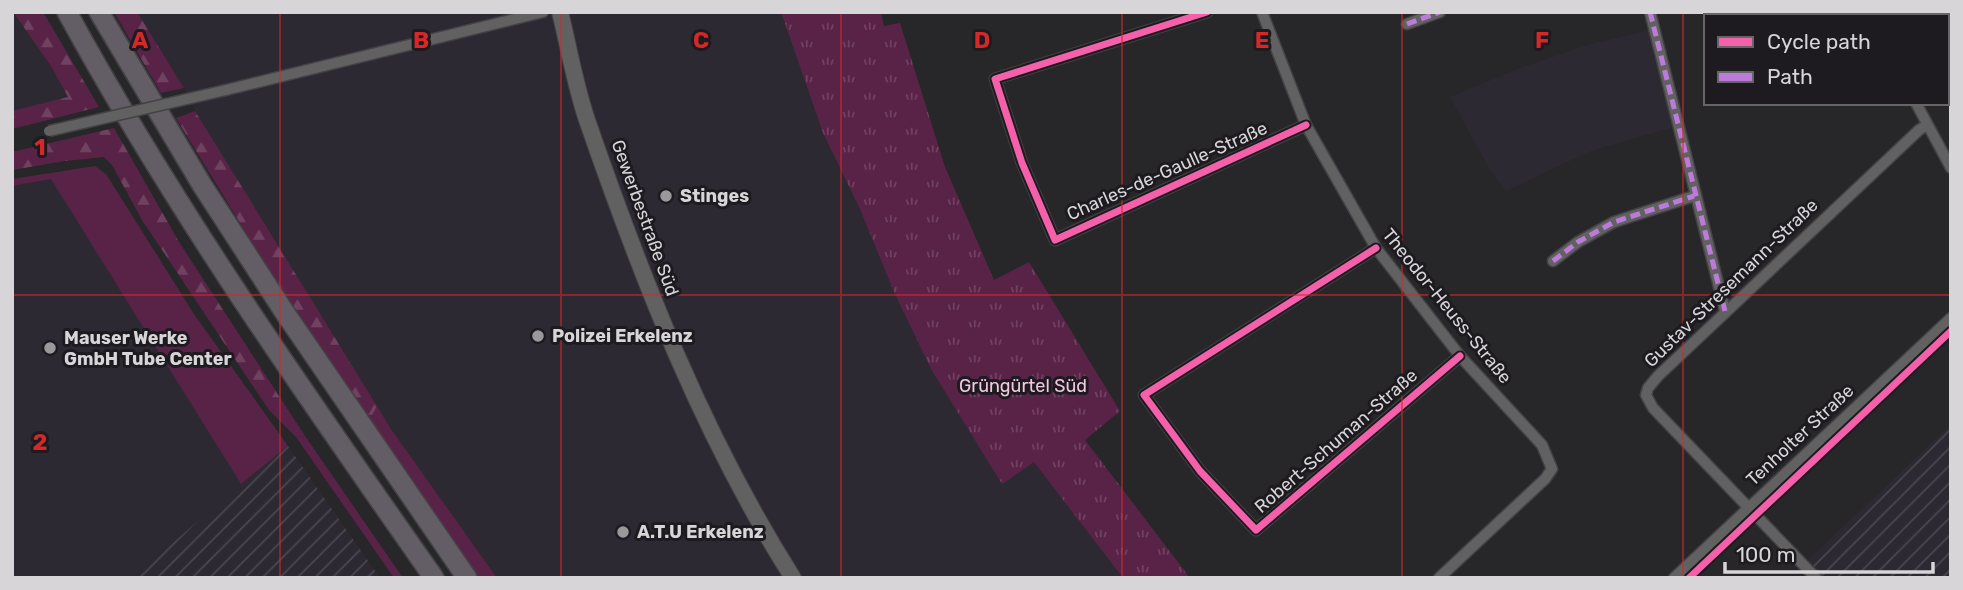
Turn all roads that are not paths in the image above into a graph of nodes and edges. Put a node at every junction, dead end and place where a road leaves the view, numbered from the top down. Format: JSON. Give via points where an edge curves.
{"nodes":[{"id":1,"x":52,"y":12,"type":"edge"},
{"id":2,"x":67,"y":12,"type":"edge"},
{"id":3,"x":99,"y":12,"type":"edge"},
{"id":4,"x":543,"y":12,"type":"edge"},
{"id":5,"x":560,"y":12,"type":"edge"},
{"id":6,"x":1207,"y":12,"type":"edge"},
{"id":7,"x":1262,"y":12,"type":"edge"},
{"id":8,"x":1440,"y":12,"type":"edge"},
{"id":9,"x":1650,"y":12,"type":"edge"},
{"id":10,"x":1407,"y":24,"type":"dead end"},
{"id":11,"x":91,"y":55,"type":"junction"},
{"id":12,"x":1917,"y":105,"type":"edge"},
{"id":13,"x":1306,"y":125,"type":"junction"},
{"id":14,"x":1927,"y":125,"type":"junction"},
{"id":15,"x":49,"y":131,"type":"dead end"},
{"id":16,"x":1951,"y":168,"type":"edge"},
{"id":17,"x":1694,"y":196,"type":"junction"},
{"id":18,"x":1376,"y":248,"type":"junction"},
{"id":19,"x":1553,"y":261,"type":"dead end"},
{"id":20,"x":1725,"y":311,"type":"junction"},
{"id":21,"x":1951,"y":318,"type":"edge"},
{"id":22,"x":1460,"y":356,"type":"junction"},
{"id":23,"x":1748,"y":508,"type":"junction"},
{"id":24,"x":434,"y":578,"type":"edge"},
{"id":25,"x":467,"y":578,"type":"edge"},
{"id":26,"x":793,"y":578,"type":"edge"},
{"id":27,"x":1439,"y":578,"type":"edge"},
{"id":28,"x":1674,"y":578,"type":"edge"},
{"id":29,"x":1816,"y":578,"type":"edge"}],
"edges":[{"from":1,"to":11,"type":"highway"},
{"from":2,"to":11,"type":"highway"},
{"from":3,"to":25,"type":"highway","via":[[285,313]]},
{"from":4,"to":15,"type":"street","bridge":true},
{"from":5,"to":26,"type":"street","name":"Gewerbestraße Süd","via":[[587,119],[671,342],[725,459]]},
{"from":6,"to":13,"type":"street","name":"Charles-de-Gaulle-Straße","via":[[995,79],[1022,163],[1055,240]]},
{"from":7,"to":13,"type":"street","name":"Theodor-Heuss-Straße"},
{"from":8,"to":10,"type":"street"},
{"from":9,"to":17,"type":"street"},
{"from":11,"to":24,"type":"highway","via":[[282,360]]},
{"from":12,"to":14,"type":"street"},
{"from":13,"to":18,"type":"street","name":"Theodor-Heuss-Straße"},
{"from":14,"to":16,"type":"street"},
{"from":14,"to":20,"type":"street","name":"Gustav-Stresemann-Straße"},
{"from":17,"to":19,"type":"street","via":[[1614,222]]},
{"from":17,"to":20,"type":"street"},
{"from":18,"to":22,"type":"street","name":"Theodor-Heuss-Straße"},
{"from":18,"to":22,"type":"street","name":"Robert-Schuman-Straße","via":[[1144,395],[1200,471],[1256,530]]},
{"from":20,"to":23,"type":"street","name":"Gustav-Stresemann-Straße","via":[[1658,376],[1646,395],[1653,408]]},
{"from":21,"to":23,"type":"street","name":"Tenholter Straße"},
{"from":22,"to":27,"type":"street","name":"Theodor-Heuss-Straße","via":[[1542,445],[1552,469]]},
{"from":23,"to":28,"type":"street","name":"Tenholter Straße"},
{"from":23,"to":29,"type":"street"}]}
